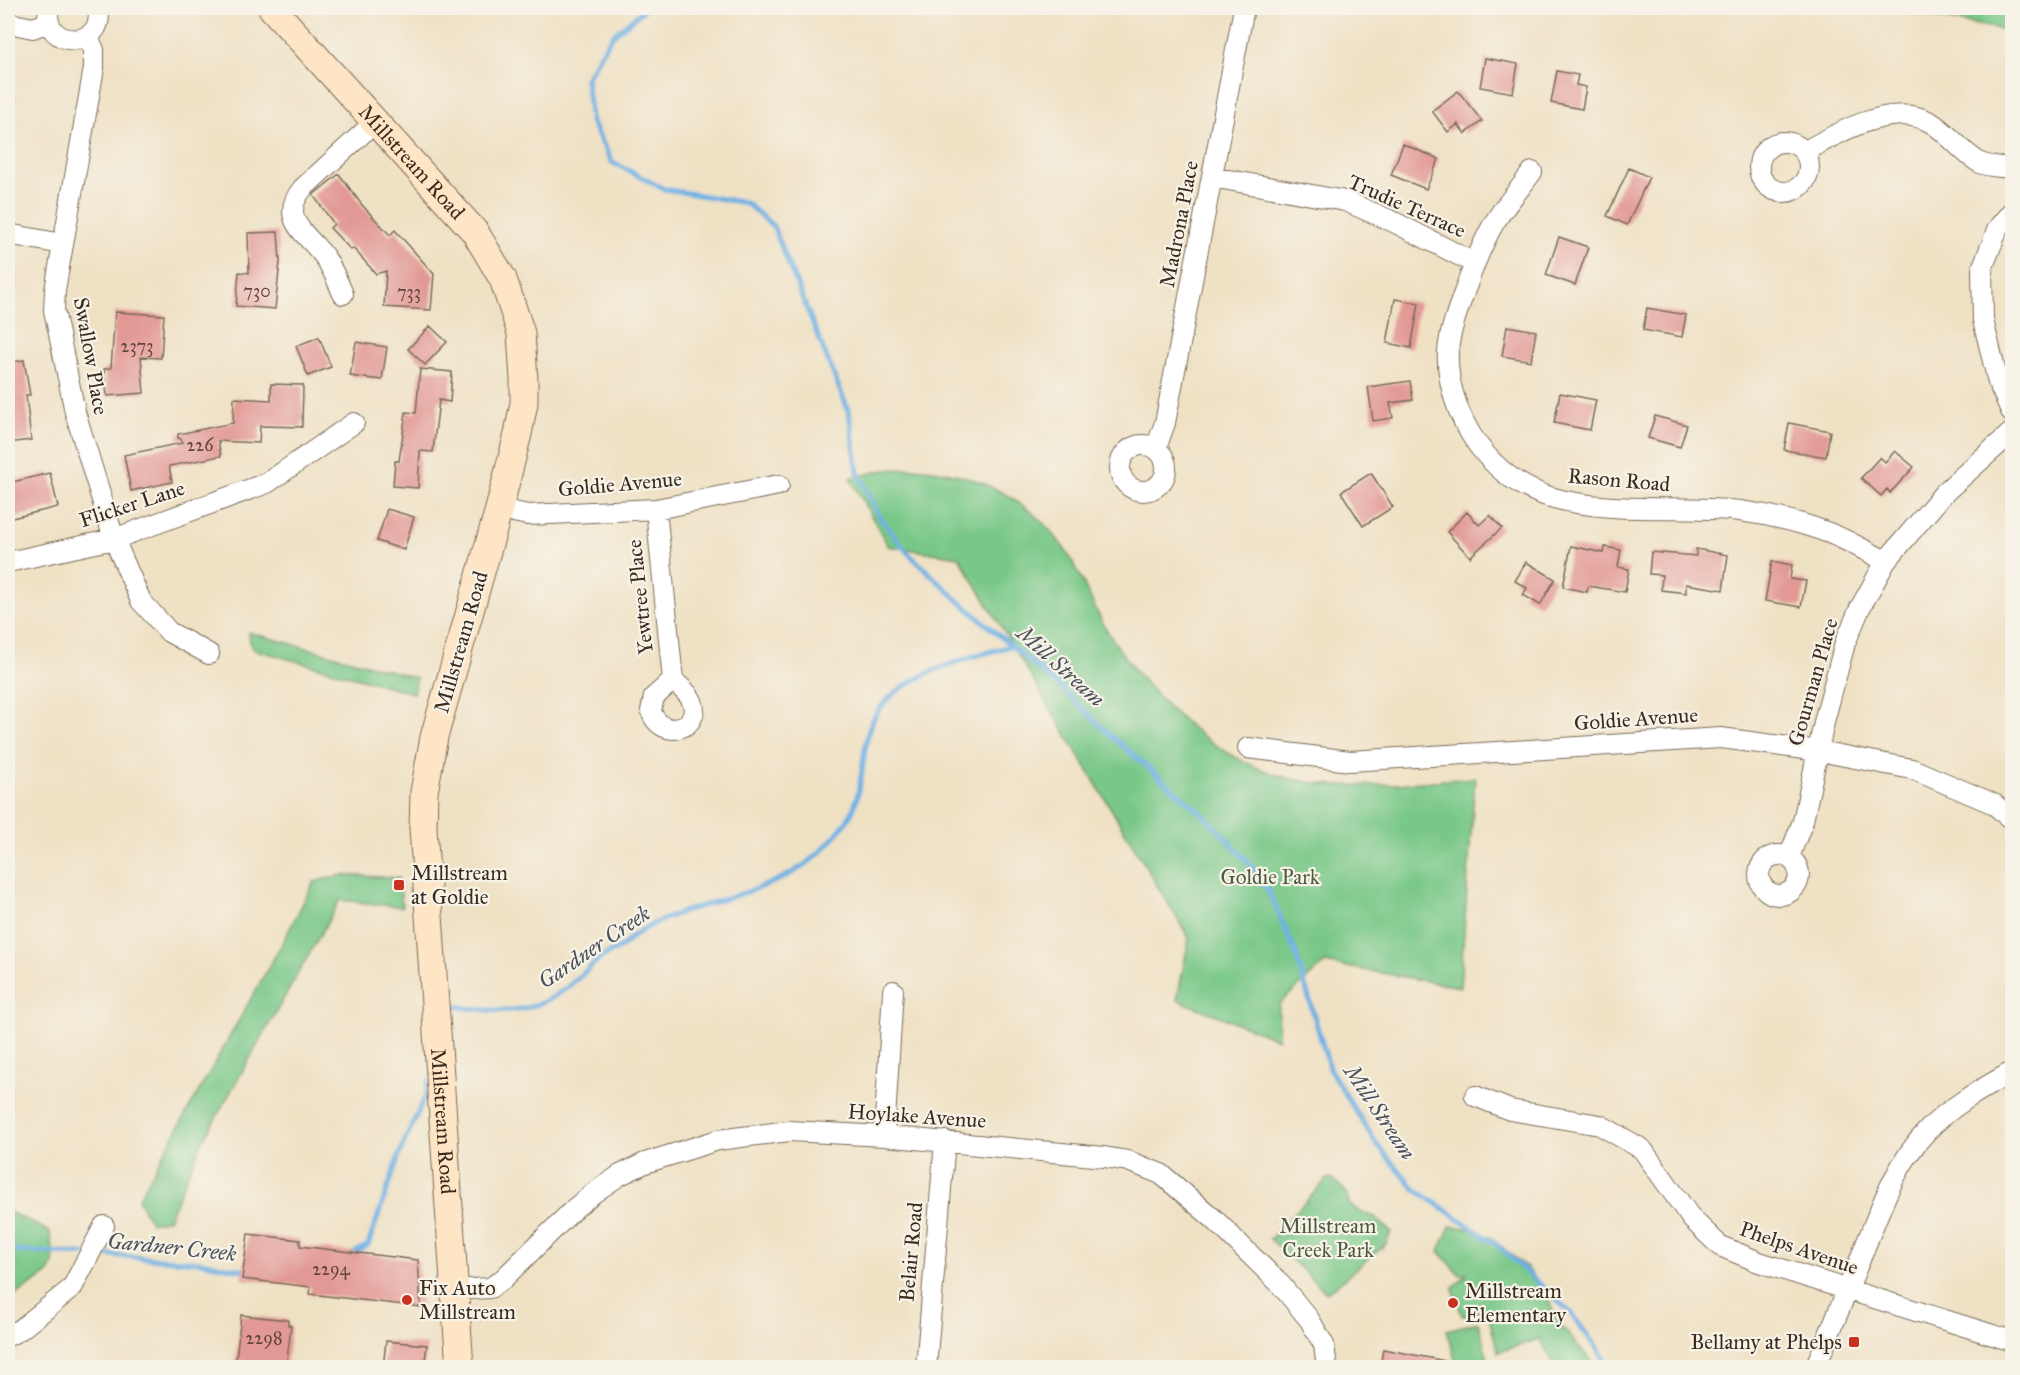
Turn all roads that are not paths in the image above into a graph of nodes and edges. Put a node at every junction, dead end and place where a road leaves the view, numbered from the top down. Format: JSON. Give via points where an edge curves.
{"nodes":[{"id":1,"x":98,"y":8,"type":"edge"},
{"id":2,"x":272,"y":8,"type":"edge"},
{"id":3,"x":1244,"y":8,"type":"edge"},
{"id":4,"x":49,"y":15,"type":"edge"},
{"id":5,"x":8,"y":23,"type":"edge"},
{"id":6,"x":88,"y":36,"type":"junction"},
{"id":7,"x":376,"y":121,"type":"junction"},
{"id":8,"x":1804,"y":152,"type":"dead end"},
{"id":9,"x":2013,"y":168,"type":"edge"},
{"id":10,"x":1532,"y":172,"type":"dead end"},
{"id":11,"x":1212,"y":177,"type":"junction"},
{"id":12,"x":2013,"y":211,"type":"edge"},
{"id":13,"x":8,"y":234,"type":"edge"},
{"id":14,"x":62,"y":244,"type":"junction"},
{"id":15,"x":1474,"y":263,"type":"junction"},
{"id":16,"x":343,"y":294,"type":"dead end"},
{"id":17,"x":2013,"y":413,"type":"edge"},
{"id":18,"x":354,"y":423,"type":"dead end"},
{"id":19,"x":2010,"y":439,"type":"edge"},
{"id":20,"x":1156,"y":448,"type":"dead end"},
{"id":21,"x":779,"y":485,"type":"dead end"},
{"id":22,"x":499,"y":509,"type":"junction"},
{"id":23,"x":656,"y":509,"type":"junction"},
{"id":24,"x":114,"y":539,"type":"junction"},
{"id":25,"x":1886,"y":561,"type":"junction"},
{"id":26,"x":8,"y":562,"type":"edge"},
{"id":27,"x":209,"y":654,"type":"dead end"},
{"id":28,"x":673,"y":680,"type":"dead end"},
{"id":29,"x":1248,"y":748,"type":"dead end"},
{"id":30,"x":1819,"y":751,"type":"junction"},
{"id":31,"x":2013,"y":820,"type":"edge"},
{"id":32,"x":1789,"y":857,"type":"dead end"},
{"id":33,"x":893,"y":992,"type":"dead end"},
{"id":34,"x":2013,"y":1072,"type":"edge"},
{"id":35,"x":1475,"y":1096,"type":"dead end"},
{"id":36,"x":884,"y":1136,"type":"junction"},
{"id":37,"x":945,"y":1141,"type":"junction"},
{"id":38,"x":105,"y":1226,"type":"dead end"},
{"id":39,"x":455,"y":1290,"type":"junction"},
{"id":40,"x":1847,"y":1290,"type":"junction"},
{"id":41,"x":8,"y":1336,"type":"edge"},
{"id":42,"x":2013,"y":1341,"type":"edge"},
{"id":43,"x":460,"y":1368,"type":"edge"},
{"id":44,"x":926,"y":1368,"type":"edge"},
{"id":45,"x":1327,"y":1368,"type":"edge"},
{"id":46,"x":1815,"y":1368,"type":"edge"}],
"edges":[{"from":1,"to":6,"type":"street","via":[[99,20]]},
{"from":2,"to":7,"type":"main road","name":"Millstream Road"},
{"from":3,"to":11,"type":"street","name":"Madrona Place"},
{"from":4,"to":5,"type":"street","via":[[33,28]]},
{"from":4,"to":6,"type":"street","via":[[53,30],[60,37],[79,40]]},
{"from":6,"to":14,"type":"street","name":"Swallow Place","via":[[94,50],[94,68]]},
{"from":7,"to":16,"type":"street","via":[[303,188],[293,206],[298,227],[325,257]]},
{"from":7,"to":22,"type":"main road","name":"Millstream Road","via":[[475,232],[503,279],[513,305],[524,356],[524,404]]},
{"from":8,"to":9,"type":"street","via":[[1839,132],[1885,116],[1911,115],[1930,122],[1982,164]]},
{"from":10,"to":15,"type":"street","name":"Rason Road","via":[[1494,223]]},
{"from":11,"to":15,"type":"street","name":"Trudie Terrace","via":[[1345,201]]},
{"from":11,"to":20,"type":"street","name":"Madrona Place","via":[[1165,423]]},
{"from":12,"to":17,"type":"street","via":[[1998,228],[1982,269],[1983,320],[1998,382]]},
{"from":13,"to":14,"type":"street"},
{"from":14,"to":24,"type":"street","name":"Swallow Place","via":[[55,320],[75,412]]},
{"from":15,"to":25,"type":"street","name":"Rason Road","via":[[1448,351],[1452,388],[1470,434],[1511,479],[1549,497],[1575,503],[1769,516],[1831,533]]},
{"from":18,"to":24,"type":"street","name":"Flicker Lane","via":[[267,483]]},
{"from":19,"to":25,"type":"street","name":"Gourman Place","via":[[1944,493]]},
{"from":21,"to":23,"type":"street","name":"Goldie Avenue"},
{"from":22,"to":23,"type":"street","name":"Goldie Avenue","via":[[528,515]]},
{"from":22,"to":39,"type":"main road","name":"Millstream Road","via":[[434,737],[424,792],[423,828]]},
{"from":23,"to":28,"type":"street","name":"Yewtree Place"},
{"from":24,"to":26,"type":"street","name":"Flicker Lane"},
{"from":24,"to":27,"type":"street","name":"Swallow Place","via":[[141,602],[169,632]]},
{"from":25,"to":30,"type":"street","name":"Gourman Place","via":[[1845,643]]},
{"from":29,"to":30,"type":"street","name":"Goldie Avenue","via":[[1350,761],[1720,738]]},
{"from":30,"to":31,"type":"street","name":"Goldie Avenue","via":[[1912,769],[1994,804]]},
{"from":30,"to":32,"type":"street","name":"Gourman Place","via":[[1803,821]]},
{"from":33,"to":36,"type":"street"},
{"from":34,"to":40,"type":"street","via":[[1979,1090],[1943,1117],[1912,1149],[1893,1182]]},
{"from":35,"to":40,"type":"street","name":"Phelps Avenue","via":[[1510,1110],[1600,1125],[1642,1149],[1690,1218],[1720,1246]]},
{"from":36,"to":37,"type":"street","name":"Hoylake Avenue"},
{"from":36,"to":39,"type":"street","name":"Hoylake Avenue","via":[[789,1131],[718,1140],[645,1163],[620,1175],[575,1208],[503,1279],[490,1287]]},
{"from":37,"to":44,"type":"street","name":"Belair Road"},
{"from":37,"to":45,"type":"street","name":"Hoylake Avenue","via":[[1104,1156],[1161,1174],[1214,1219],[1310,1319],[1323,1345]]},
{"from":38,"to":41,"type":"street","via":[[72,1288]]},
{"from":39,"to":43,"type":"main road","name":"Millstream Road"},
{"from":40,"to":42,"type":"street","name":"Phelps Avenue"},
{"from":40,"to":46,"type":"street"}]}
